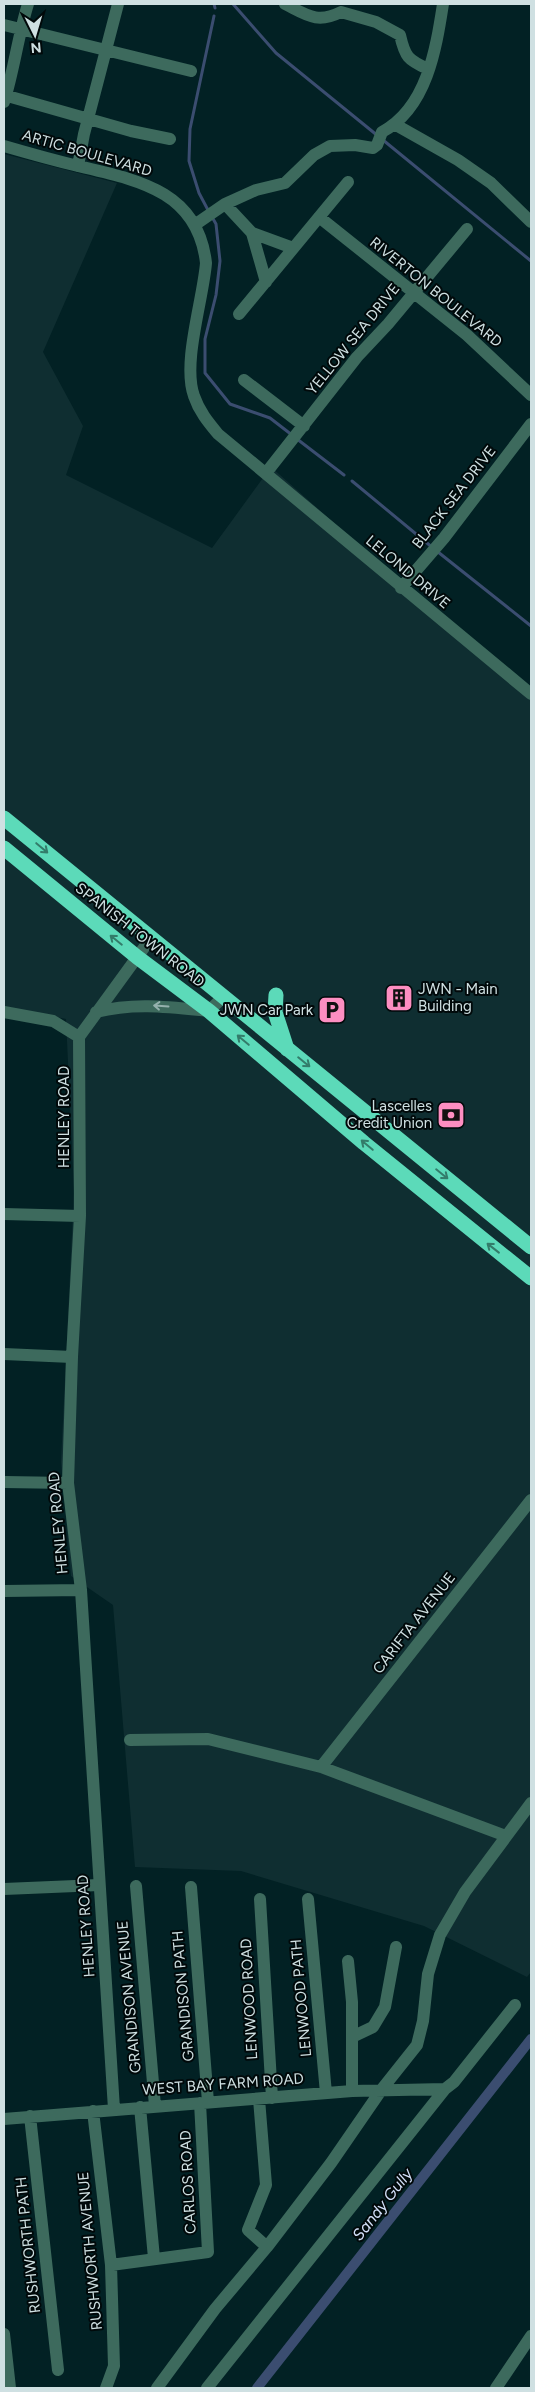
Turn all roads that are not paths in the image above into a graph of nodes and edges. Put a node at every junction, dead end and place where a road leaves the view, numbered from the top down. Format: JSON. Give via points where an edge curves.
{"nodes":[{"id":1,"x":28,"y":4,"type":"edge"},
{"id":2,"x":118,"y":4,"type":"edge"},
{"id":3,"x":285,"y":4,"type":"edge"},
{"id":4,"x":443,"y":4,"type":"edge"},
{"id":5,"x":4,"y":25,"type":"edge"},
{"id":6,"x":20,"y":29,"type":"junction"},
{"id":7,"x":105,"y":51,"type":"junction"},
{"id":8,"x":428,"y":69,"type":"junction"},
{"id":9,"x":191,"y":71,"type":"dead end"},
{"id":10,"x":4,"y":98,"type":"edge"},
{"id":11,"x":88,"y":118,"type":"junction"},
{"id":12,"x":396,"y":125,"type":"junction"},
{"id":13,"x":170,"y":139,"type":"dead end"},
{"id":14,"x":4,"y":146,"type":"edge"},
{"id":15,"x":78,"y":166,"type":"junction"},
{"id":16,"x":348,"y":182,"type":"dead end"},
{"id":17,"x":221,"y":207,"type":"junction"},
{"id":18,"x":319,"y":218,"type":"junction"},
{"id":19,"x":199,"y":222,"type":"junction"},
{"id":20,"x":531,"y":222,"type":"edge"},
{"id":21,"x":467,"y":228,"type":"dead end"},
{"id":22,"x":252,"y":233,"type":"junction"},
{"id":23,"x":293,"y":248,"type":"junction"},
{"id":24,"x":266,"y":282,"type":"junction"},
{"id":25,"x":413,"y":292,"type":"junction"},
{"id":26,"x":239,"y":314,"type":"dead end"},
{"id":27,"x":244,"y":380,"type":"dead end"},
{"id":28,"x":531,"y":395,"type":"edge"},
{"id":29,"x":531,"y":424,"type":"edge"},
{"id":30,"x":304,"y":426,"type":"junction"},
{"id":31,"x":266,"y":473,"type":"junction"},
{"id":32,"x":401,"y":588,"type":"junction"},
{"id":33,"x":531,"y":694,"type":"edge"},
{"id":34,"x":4,"y":818,"type":"edge"},
{"id":35,"x":4,"y":837,"type":"edge"},
{"id":36,"x":6,"y":851,"type":"edge"},
{"id":37,"x":151,"y":938,"type":"junction"},
{"id":38,"x":137,"y":957,"type":"junction"},
{"id":39,"x":276,"y":994,"type":"dead end"},
{"id":40,"x":223,"y":996,"type":"junction"},
{"id":41,"x":209,"y":1011,"type":"junction"},
{"id":42,"x":4,"y":1012,"type":"edge"},
{"id":43,"x":96,"y":1012,"type":"junction"},
{"id":44,"x":79,"y":1037,"type":"junction"},
{"id":45,"x":288,"y":1050,"type":"junction"},
{"id":46,"x":4,"y":1214,"type":"edge"},
{"id":47,"x":491,"y":1215,"type":"junction"},
{"id":48,"x":80,"y":1216,"type":"junction"},
{"id":49,"x":476,"y":1235,"type":"junction"},
{"id":50,"x":531,"y":1247,"type":"edge"},
{"id":51,"x":531,"y":1278,"type":"edge"},
{"id":52,"x":4,"y":1354,"type":"edge"},
{"id":53,"x":72,"y":1356,"type":"junction"},
{"id":54,"x":4,"y":1482,"type":"edge"},
{"id":55,"x":68,"y":1483,"type":"junction"},
{"id":56,"x":531,"y":1500,"type":"edge"},
{"id":57,"x":81,"y":1590,"type":"junction"},
{"id":58,"x":4,"y":1591,"type":"edge"},
{"id":59,"x":130,"y":1740,"type":"dead end"},
{"id":60,"x":322,"y":1767,"type":"junction"},
{"id":61,"x":531,"y":1803,"type":"edge"},
{"id":62,"x":506,"y":1836,"type":"junction"},
{"id":63,"x":99,"y":1885,"type":"junction"},
{"id":64,"x":136,"y":1886,"type":"dead end"},
{"id":65,"x":191,"y":1887,"type":"dead end"},
{"id":66,"x":4,"y":1889,"type":"edge"},
{"id":67,"x":260,"y":1899,"type":"dead end"},
{"id":68,"x":308,"y":1900,"type":"dead end"},
{"id":69,"x":396,"y":1947,"type":"dead end"},
{"id":70,"x":348,"y":1961,"type":"dead end"},
{"id":71,"x":515,"y":2005,"type":"dead end"},
{"id":72,"x":352,"y":2037,"type":"junction"},
{"id":73,"x":445,"y":2089,"type":"junction"},
{"id":74,"x":382,"y":2090,"type":"junction"},
{"id":75,"x":352,"y":2091,"type":"junction"},
{"id":76,"x":326,"y":2093,"type":"junction"},
{"id":77,"x":266,"y":2098,"type":"junction"},
{"id":78,"x":204,"y":2103,"type":"junction"},
{"id":79,"x":155,"y":2106,"type":"junction"},
{"id":80,"x":140,"y":2107,"type":"junction"},
{"id":81,"x":114,"y":2109,"type":"junction"},
{"id":82,"x":93,"y":2111,"type":"junction"},
{"id":83,"x":30,"y":2116,"type":"junction"},
{"id":84,"x":4,"y":2119,"type":"edge"},
{"id":85,"x":267,"y":2247,"type":"junction"},
{"id":86,"x":154,"y":2258,"type":"junction"},
{"id":87,"x":111,"y":2265,"type":"junction"},
{"id":88,"x":4,"y":2334,"type":"edge"},
{"id":89,"x":530,"y":2339,"type":"edge"},
{"id":90,"x":58,"y":2370,"type":"dead end"},
{"id":91,"x":10,"y":2388,"type":"edge"},
{"id":92,"x":106,"y":2388,"type":"edge"},
{"id":93,"x":157,"y":2388,"type":"edge"},
{"id":94,"x":207,"y":2388,"type":"edge"},
{"id":95,"x":496,"y":2388,"type":"edge"}],
"edges":[{"from":1,"to":6,"type":"street"},
{"from":2,"to":7,"type":"street"},
{"from":3,"to":8,"type":"street","via":[[316,18],[327,19],[341,12],[388,27],[400,35],[403,50],[411,62]]},
{"from":4,"to":8,"type":"street","via":[[436,47]]},
{"from":5,"to":6,"type":"street"},
{"from":6,"to":7,"type":"street"},
{"from":6,"to":10,"type":"street"},
{"from":7,"to":9,"type":"street"},
{"from":7,"to":11,"type":"street"},
{"from":8,"to":12,"type":"street","via":[[422,88]]},
{"from":10,"to":11,"type":"street"},
{"from":11,"to":13,"type":"street"},
{"from":11,"to":15,"type":"street"},
{"from":12,"to":17,"type":"street","via":[[382,132],[373,148],[330,146],[314,155],[285,183],[256,190]]},
{"from":12,"to":20,"type":"street","via":[[491,183]]},
{"from":14,"to":15,"type":"street","name":"ARTIC BOULEVARD"},
{"from":15,"to":19,"type":"street","name":"ARTIC BOULEVARD","via":[[120,176],[157,190]]},
{"from":16,"to":18,"type":"street"},
{"from":17,"to":19,"type":"street"},
{"from":17,"to":22,"type":"street"},
{"from":18,"to":23,"type":"street"},
{"from":18,"to":25,"type":"street","name":"RIVERTON BOULEVARD"},
{"from":19,"to":31,"type":"street","name":"ARTIC BOULEVARD","via":[[206,263],[192,350],[193,394],[204,417],[218,434]]},
{"from":21,"to":25,"type":"street","name":"YELLOW SEA DRIVE"},
{"from":22,"to":23,"type":"street"},
{"from":22,"to":24,"type":"street"},
{"from":23,"to":24,"type":"street"},
{"from":24,"to":26,"type":"street"},
{"from":25,"to":28,"type":"street","name":"RIVERTON BOULEVARD","via":[[467,335]]},
{"from":25,"to":30,"type":"street","name":"YELLOW SEA DRIVE"},
{"from":27,"to":30,"type":"street"},
{"from":29,"to":32,"type":"street","name":"BLACK SEA DRIVE"},
{"from":30,"to":31,"type":"street","name":"YELLOW SEA DRIVE"},
{"from":31,"to":32,"type":"street","name":"LELOND DRIVE"},
{"from":32,"to":33,"type":"street","name":"LELOND DRIVE"},
{"from":34,"to":37,"type":"highway","name":"SPANISH TOWN ROAD","one_way":true},
{"from":35,"to":36,"type":"highway","via":[[10,843]]},
{"from":38,"to":36,"type":"highway","name":"SPANISH TOWN ROAD","one_way":true},
{"from":37,"to":38,"type":"street"},
{"from":37,"to":40,"type":"highway","name":"SPANISH TOWN ROAD"},
{"from":38,"to":41,"type":"highway","name":"SPANISH TOWN ROAD"},
{"from":38,"to":43,"type":"street"},
{"from":39,"to":45,"type":"highway","via":[[275,1012]]},
{"from":40,"to":41,"type":"street"},
{"from":40,"to":45,"type":"highway","name":"SPANISH TOWN ROAD"},
{"from":41,"to":43,"type":"street","one_way":true,"via":[[137,1005]]},
{"from":49,"to":41,"type":"highway","name":"SPANISH TOWN ROAD","one_way":true},
{"from":42,"to":44,"type":"street","via":[[53,1021]]},
{"from":43,"to":44,"type":"street"},
{"from":44,"to":48,"type":"street","name":"HENLEY ROAD"},
{"from":45,"to":47,"type":"highway","name":"SPANISH TOWN ROAD","one_way":true},
{"from":46,"to":48,"type":"street"},
{"from":47,"to":49,"type":"highway"},
{"from":47,"to":50,"type":"highway","name":"SPANISH TOWN ROAD"},
{"from":48,"to":53,"type":"street","name":"HENLEY ROAD"},
{"from":51,"to":49,"type":"highway","name":"SPANISH TOWN ROAD","one_way":true},
{"from":52,"to":53,"type":"street"},
{"from":53,"to":55,"type":"street","name":"HENLEY ROAD"},
{"from":54,"to":55,"type":"street"},
{"from":55,"to":57,"type":"street","name":"HENLEY ROAD"},
{"from":56,"to":60,"type":"street","name":"CARIFTA AVENUE"},
{"from":57,"to":58,"type":"street"},
{"from":57,"to":63,"type":"street","name":"HENLEY ROAD"},
{"from":59,"to":60,"type":"street","via":[[208,1739]]},
{"from":60,"to":62,"type":"street"},
{"from":61,"to":62,"type":"street"},
{"from":62,"to":74,"type":"street","via":[[465,1892],[440,1935],[428,1974],[424,2021],[417,2045]]},
{"from":63,"to":66,"type":"street"},
{"from":63,"to":81,"type":"street","name":"HENLEY ROAD"},
{"from":64,"to":79,"type":"street","name":"GRANDISON AVENUE"},
{"from":65,"to":78,"type":"street","name":"GRANDISON PATH"},
{"from":67,"to":77,"type":"street","name":"LENWOOD ROAD"},
{"from":68,"to":76,"type":"street","name":"LENWOOD PATH"},
{"from":69,"to":72,"type":"street","via":[[385,2007],[373,2027]]},
{"from":70,"to":72,"type":"street"},
{"from":71,"to":73,"type":"street"},
{"from":72,"to":75,"type":"street"},
{"from":73,"to":74,"type":"street","name":"WEST BAY FARM ROAD"},
{"from":73,"to":94,"type":"street"},
{"from":74,"to":75,"type":"street","name":"WEST BAY FARM ROAD"},
{"from":74,"to":85,"type":"street"},
{"from":75,"to":76,"type":"street","name":"WEST BAY FARM ROAD"},
{"from":76,"to":77,"type":"street","name":"WEST BAY FARM ROAD"},
{"from":77,"to":78,"type":"street","name":"WEST BAY FARM ROAD"},
{"from":77,"to":85,"type":"street","name":"LENWOOD ROAD","via":[[266,2185],[248,2230]]},
{"from":78,"to":79,"type":"street","name":"WEST BAY FARM ROAD"},
{"from":78,"to":86,"type":"street","name":"CARLOS ROAD","via":[[208,2252]]},
{"from":79,"to":80,"type":"street","name":"WEST BAY FARM ROAD"},
{"from":80,"to":81,"type":"street","name":"WEST BAY FARM ROAD"},
{"from":80,"to":86,"type":"street"},
{"from":81,"to":82,"type":"street","name":"WEST BAY FARM ROAD"},
{"from":82,"to":83,"type":"street","name":"WEST BAY FARM ROAD"},
{"from":82,"to":87,"type":"street","name":"RUSHWORTH AVENUE"},
{"from":83,"to":84,"type":"street","name":"WEST BAY FARM ROAD"},
{"from":83,"to":90,"type":"street","name":"RUSHWORTH PATH"},
{"from":85,"to":93,"type":"street"},
{"from":86,"to":87,"type":"street","name":"CARLOS ROAD"},
{"from":87,"to":92,"type":"street","name":"RUSHWORTH AVENUE","via":[[114,2366]]},
{"from":88,"to":91,"type":"street"},
{"from":89,"to":95,"type":"street"}]}
